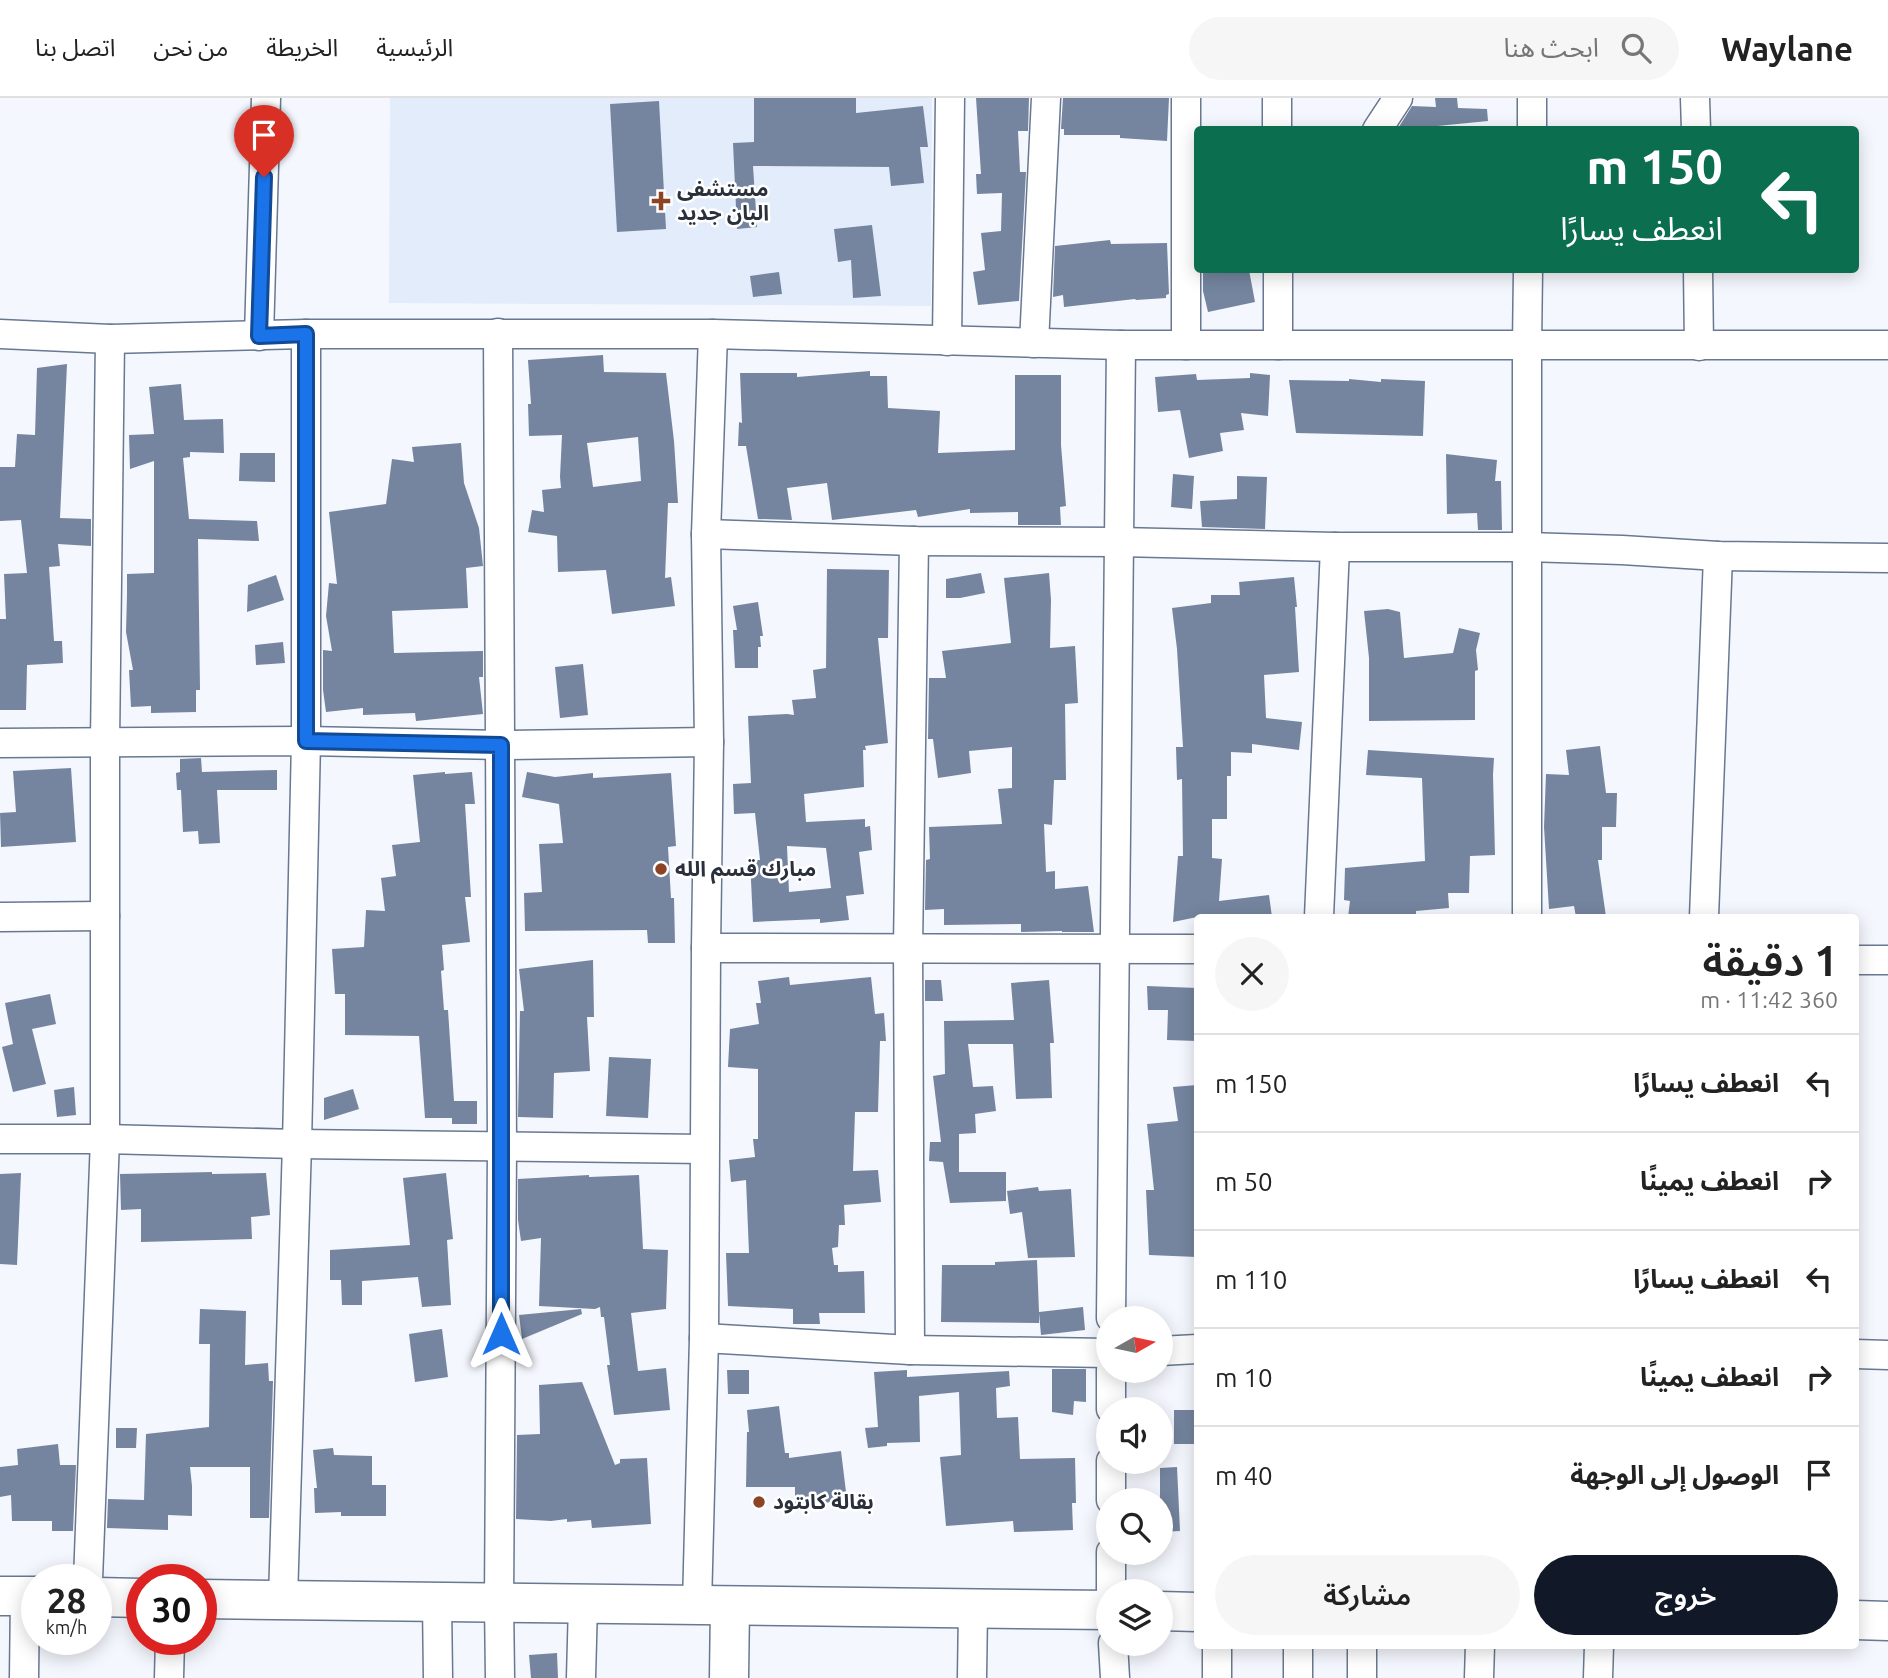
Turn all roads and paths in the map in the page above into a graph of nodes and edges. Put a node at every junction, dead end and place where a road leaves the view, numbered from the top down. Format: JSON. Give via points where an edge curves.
{"nodes":[{"id":1,"x":266,"y":98,"type":"edge"},
{"id":2,"x":950,"y":98,"type":"edge"},
{"id":3,"x":1046,"y":98,"type":"edge"},
{"id":4,"x":1186,"y":98,"type":"edge"},
{"id":5,"x":1277,"y":98,"type":"edge"},
{"id":6,"x":1398,"y":98,"type":"edge"},
{"id":7,"x":1532,"y":98,"type":"edge"},
{"id":8,"x":1695,"y":98,"type":"edge"},
{"id":9,"x":1278,"y":126,"type":"edge"},
{"id":10,"x":1380,"y":126,"type":"edge"},
{"id":11,"x":1532,"y":126,"type":"edge"},
{"id":12,"x":1696,"y":126,"type":"edge"},
{"id":13,"x":1528,"y":273,"type":"edge"},
{"id":14,"x":1698,"y":273,"type":"edge"},
{"id":15,"x":1282,"y":277,"type":"edge"},
{"id":16,"x":498,"y":333,"type":"junction"},
{"id":17,"x":0,"y":334,"type":"edge"},
{"id":18,"x":306,"y":334,"type":"junction"},
{"id":19,"x":713,"y":334,"type":"junction"},
{"id":20,"x":259,"y":336,"type":"junction"},
{"id":21,"x":110,"y":339,"type":"junction"},
{"id":22,"x":947,"y":341,"type":"junction"},
{"id":23,"x":1034,"y":343,"type":"junction"},
{"id":24,"x":1122,"y":345,"type":"junction"},
{"id":25,"x":1186,"y":345,"type":"junction"},
{"id":26,"x":1278,"y":345,"type":"junction"},
{"id":27,"x":1888,"y":345,"type":"edge"},
{"id":28,"x":1527,"y":346,"type":"junction"},
{"id":29,"x":1699,"y":346,"type":"junction"},
{"id":30,"x":706,"y":534,"type":"junction"},
{"id":31,"x":914,"y":541,"type":"junction"},
{"id":32,"x":1119,"y":542,"type":"junction"},
{"id":33,"x":1335,"y":547,"type":"junction"},
{"id":34,"x":1527,"y":547,"type":"junction"},
{"id":35,"x":1718,"y":556,"type":"junction"},
{"id":36,"x":1888,"y":558,"type":"edge"},
{"id":37,"x":306,"y":741,"type":"junction"},
{"id":38,"x":105,"y":742,"type":"junction"},
{"id":39,"x":709,"y":742,"type":"junction"},
{"id":40,"x":0,"y":743,"type":"edge"},
{"id":41,"x":501,"y":745,"type":"junction"},
{"id":42,"x":1320,"y":914,"type":"edge"},
{"id":43,"x":1527,"y":914,"type":"edge"},
{"id":44,"x":1704,"y":914,"type":"edge"},
{"id":45,"x":105,"y":916,"type":"junction"},
{"id":46,"x":0,"y":917,"type":"edge"},
{"id":47,"x":706,"y":948,"type":"junction"},
{"id":48,"x":908,"y":948,"type":"junction"},
{"id":49,"x":1114,"y":948,"type":"junction"},
{"id":50,"x":1194,"y":948,"type":"edge"},
{"id":51,"x":1859,"y":960,"type":"edge"},
{"id":52,"x":1888,"y":960,"type":"edge"},
{"id":53,"x":0,"y":1139,"type":"edge"},
{"id":54,"x":105,"y":1139,"type":"junction"},
{"id":55,"x":297,"y":1144,"type":"junction"},
{"id":56,"x":502,"y":1147,"type":"junction"},
{"id":57,"x":704,"y":1149,"type":"junction"},
{"id":58,"x":1111,"y":1306,"type":"edge"},
{"id":59,"x":704,"y":1338,"type":"junction"},
{"id":60,"x":1194,"y":1349,"type":"edge"},
{"id":61,"x":910,"y":1350,"type":"junction"},
{"id":62,"x":1173,"y":1350,"type":"edge"},
{"id":63,"x":1096,"y":1353,"type":"edge"},
{"id":64,"x":1859,"y":1354,"type":"edge"},
{"id":65,"x":1888,"y":1355,"type":"edge"},
{"id":66,"x":89,"y":1564,"type":"edge"},
{"id":67,"x":20,"y":1596,"type":"edge"},
{"id":68,"x":217,"y":1599,"type":"edge"},
{"id":69,"x":283,"y":1600,"type":"junction"},
{"id":70,"x":438,"y":1602,"type":"junction"},
{"id":71,"x":499,"y":1602,"type":"junction"},
{"id":72,"x":583,"y":1604,"type":"junction"},
{"id":73,"x":714,"y":1605,"type":"junction"},
{"id":74,"x":973,"y":1609,"type":"junction"},
{"id":75,"x":1096,"y":1611,"type":"edge"},
{"id":76,"x":1173,"y":1611,"type":"edge"},
{"id":77,"x":1194,"y":1612,"type":"edge"},
{"id":78,"x":1859,"y":1620,"type":"edge"},
{"id":79,"x":1888,"y":1621,"type":"edge"},
{"id":80,"x":1217,"y":1649,"type":"edge"},
{"id":81,"x":1298,"y":1649,"type":"edge"},
{"id":82,"x":1362,"y":1649,"type":"edge"},
{"id":83,"x":1480,"y":1649,"type":"edge"},
{"id":84,"x":1599,"y":1649,"type":"edge"},
{"id":85,"x":170,"y":1655,"type":"edge"},
{"id":86,"x":1114,"y":1656,"type":"edge"},
{"id":87,"x":24,"y":1678,"type":"edge"},
{"id":88,"x":169,"y":1678,"type":"edge"},
{"id":89,"x":438,"y":1678,"type":"edge"},
{"id":90,"x":500,"y":1678,"type":"edge"},
{"id":91,"x":581,"y":1678,"type":"edge"},
{"id":92,"x":729,"y":1678,"type":"edge"},
{"id":93,"x":972,"y":1678,"type":"edge"},
{"id":94,"x":1115,"y":1678,"type":"edge"},
{"id":95,"x":1217,"y":1678,"type":"edge"},
{"id":96,"x":1298,"y":1678,"type":"edge"},
{"id":97,"x":1362,"y":1678,"type":"edge"},
{"id":98,"x":1479,"y":1678,"type":"edge"},
{"id":99,"x":1598,"y":1678,"type":"edge"}],
"edges":[{"from":1,"to":20,"type":"street"},
{"from":2,"to":22,"type":"street"},
{"from":3,"to":23,"type":"street"},
{"from":4,"to":25,"type":"street"},
{"from":5,"to":9,"type":"street"},
{"from":6,"to":10,"type":"street"},
{"from":7,"to":11,"type":"street"},
{"from":8,"to":12,"type":"street"},
{"from":13,"to":28,"type":"street"},
{"from":14,"to":29,"type":"street"},
{"from":15,"to":26,"type":"street"},
{"from":16,"to":18,"type":"street"},
{"from":16,"to":19,"type":"street"},
{"from":16,"to":41,"type":"street"},
{"from":17,"to":21,"type":"street"},
{"from":18,"to":20,"type":"street"},
{"from":18,"to":37,"type":"street"},
{"from":19,"to":22,"type":"street"},
{"from":19,"to":30,"type":"street"},
{"from":20,"to":21,"type":"street"},
{"from":21,"to":38,"type":"street"},
{"from":22,"to":23,"type":"street"},
{"from":23,"to":24,"type":"street"},
{"from":24,"to":25,"type":"street"},
{"from":24,"to":32,"type":"street"},
{"from":25,"to":26,"type":"street"},
{"from":26,"to":28,"type":"street"},
{"from":27,"to":29,"type":"street"},
{"from":28,"to":29,"type":"street"},
{"from":28,"to":34,"type":"street"},
{"from":30,"to":31,"type":"street"},
{"from":30,"to":39,"type":"street"},
{"from":31,"to":32,"type":"street"},
{"from":31,"to":48,"type":"street"},
{"from":32,"to":33,"type":"street"},
{"from":32,"to":49,"type":"street"},
{"from":33,"to":34,"type":"street"},
{"from":33,"to":42,"type":"street"},
{"from":34,"to":35,"type":"street"},
{"from":34,"to":43,"type":"street"},
{"from":35,"to":36,"type":"street"},
{"from":35,"to":44,"type":"street"},
{"from":37,"to":38,"type":"street"},
{"from":37,"to":41,"type":"street"},
{"from":37,"to":55,"type":"street"},
{"from":38,"to":40,"type":"street"},
{"from":38,"to":45,"type":"street"},
{"from":39,"to":41,"type":"street"},
{"from":39,"to":47,"type":"street"},
{"from":41,"to":56,"type":"street"},
{"from":45,"to":46,"type":"street"},
{"from":45,"to":54,"type":"street"},
{"from":47,"to":48,"type":"street"},
{"from":47,"to":57,"type":"street"},
{"from":48,"to":49,"type":"street"},
{"from":48,"to":61,"type":"street"},
{"from":49,"to":50,"type":"street"},
{"from":49,"to":58,"type":"street"},
{"from":51,"to":52,"type":"street"},
{"from":53,"to":54,"type":"street"},
{"from":54,"to":55,"type":"street"},
{"from":54,"to":66,"type":"street"},
{"from":55,"to":56,"type":"street"},
{"from":55,"to":69,"type":"street"},
{"from":56,"to":57,"type":"street"},
{"from":56,"to":71,"type":"street"},
{"from":57,"to":59,"type":"street"},
{"from":59,"to":61,"type":"street"},
{"from":59,"to":73,"type":"street"},
{"from":60,"to":62,"type":"street"},
{"from":61,"to":63,"type":"street"},
{"from":64,"to":65,"type":"street"},
{"from":67,"to":87,"type":"street"},
{"from":68,"to":69,"type":"street"},
{"from":69,"to":70,"type":"street"},
{"from":70,"to":71,"type":"street"},
{"from":70,"to":89,"type":"street"},
{"from":71,"to":72,"type":"street"},
{"from":71,"to":90,"type":"street"},
{"from":72,"to":73,"type":"street"},
{"from":72,"to":91,"type":"street"},
{"from":73,"to":74,"type":"street"},
{"from":73,"to":92,"type":"street"},
{"from":74,"to":75,"type":"street"},
{"from":74,"to":93,"type":"street"},
{"from":76,"to":77,"type":"street"},
{"from":78,"to":79,"type":"street"},
{"from":80,"to":95,"type":"street"},
{"from":81,"to":96,"type":"street"},
{"from":82,"to":97,"type":"street"},
{"from":83,"to":98,"type":"street"},
{"from":84,"to":99,"type":"street"},
{"from":85,"to":88,"type":"street"},
{"from":86,"to":94,"type":"street"}]}
